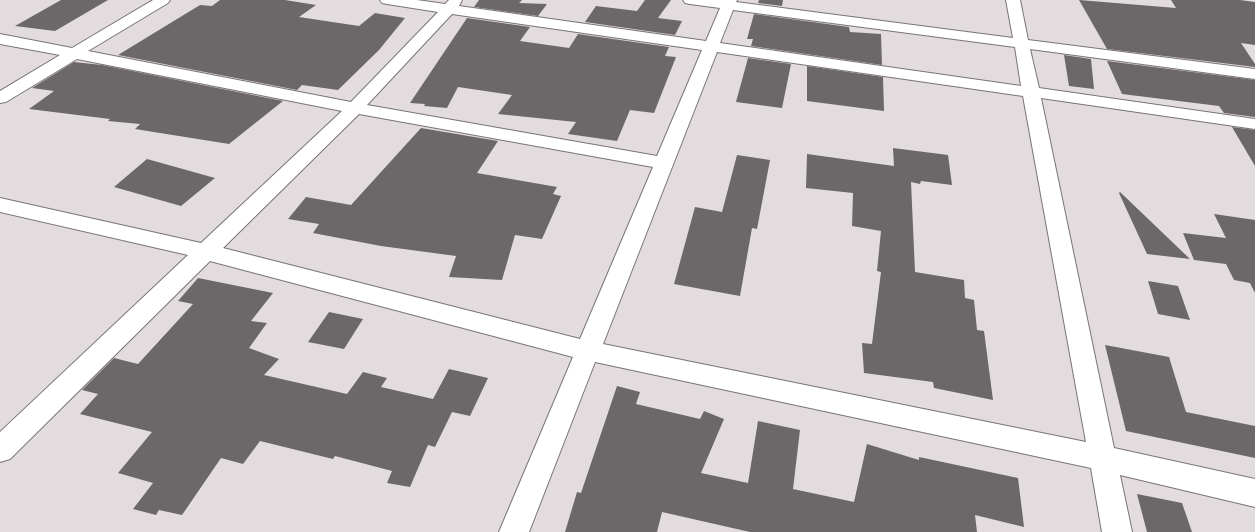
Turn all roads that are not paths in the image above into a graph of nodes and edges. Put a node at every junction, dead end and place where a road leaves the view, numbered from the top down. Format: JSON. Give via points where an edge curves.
{"nodes":[{"id":1,"x":163,"y":0,"type":"edge"},
{"id":2,"x":387,"y":0,"type":"edge"},
{"id":3,"x":690,"y":0,"type":"edge"},
{"id":4,"x":1013,"y":0,"type":"edge"},
{"id":5,"x":729,"y":3,"type":"edge"},
{"id":6,"x":452,"y":4,"type":"edge"},
{"id":7,"x":0,"y":39,"type":"edge"},
{"id":8,"x":1022,"y":44,"type":"junction"},
{"id":9,"x":711,"y":47,"type":"junction"},
{"id":10,"x":74,"y":54,"type":"junction"},
{"id":11,"x":1255,"y":74,"type":"edge"},
{"id":12,"x":1032,"y":93,"type":"junction"},
{"id":13,"x":0,"y":98,"type":"edge"},
{"id":14,"x":355,"y":108,"type":"junction"},
{"id":15,"x":1255,"y":124,"type":"edge"},
{"id":16,"x":664,"y":163,"type":"junction"},
{"id":17,"x":0,"y":205,"type":"edge"},
{"id":18,"x":207,"y":252,"type":"junction"},
{"id":19,"x":589,"y":351,"type":"junction"},
{"id":20,"x":0,"y":450,"type":"edge"},
{"id":21,"x":1101,"y":458,"type":"junction"},
{"id":22,"x":1255,"y":493,"type":"edge"},
{"id":23,"x":514,"y":532,"type":"edge"},
{"id":24,"x":1117,"y":532,"type":"edge"}],
"edges":[{"from":1,"to":10,"type":"street"},
{"from":2,"to":6,"type":"street"},
{"from":3,"to":5,"type":"street"},
{"from":4,"to":8,"type":"street"},
{"from":5,"to":8,"type":"street"},
{"from":5,"to":9,"type":"street"},
{"from":6,"to":9,"type":"street"},
{"from":6,"to":14,"type":"street"},
{"from":7,"to":10,"type":"street"},
{"from":8,"to":11,"type":"street"},
{"from":8,"to":12,"type":"street"},
{"from":9,"to":12,"type":"street"},
{"from":9,"to":16,"type":"street"},
{"from":10,"to":13,"type":"street"},
{"from":10,"to":14,"type":"street"},
{"from":12,"to":15,"type":"street"},
{"from":12,"to":21,"type":"street"},
{"from":14,"to":16,"type":"street"},
{"from":14,"to":18,"type":"street"},
{"from":16,"to":19,"type":"street"},
{"from":17,"to":18,"type":"street"},
{"from":18,"to":19,"type":"street"},
{"from":18,"to":20,"type":"street"},
{"from":19,"to":21,"type":"street"},
{"from":19,"to":23,"type":"street"},
{"from":21,"to":22,"type":"street"},
{"from":21,"to":24,"type":"street"}]}
